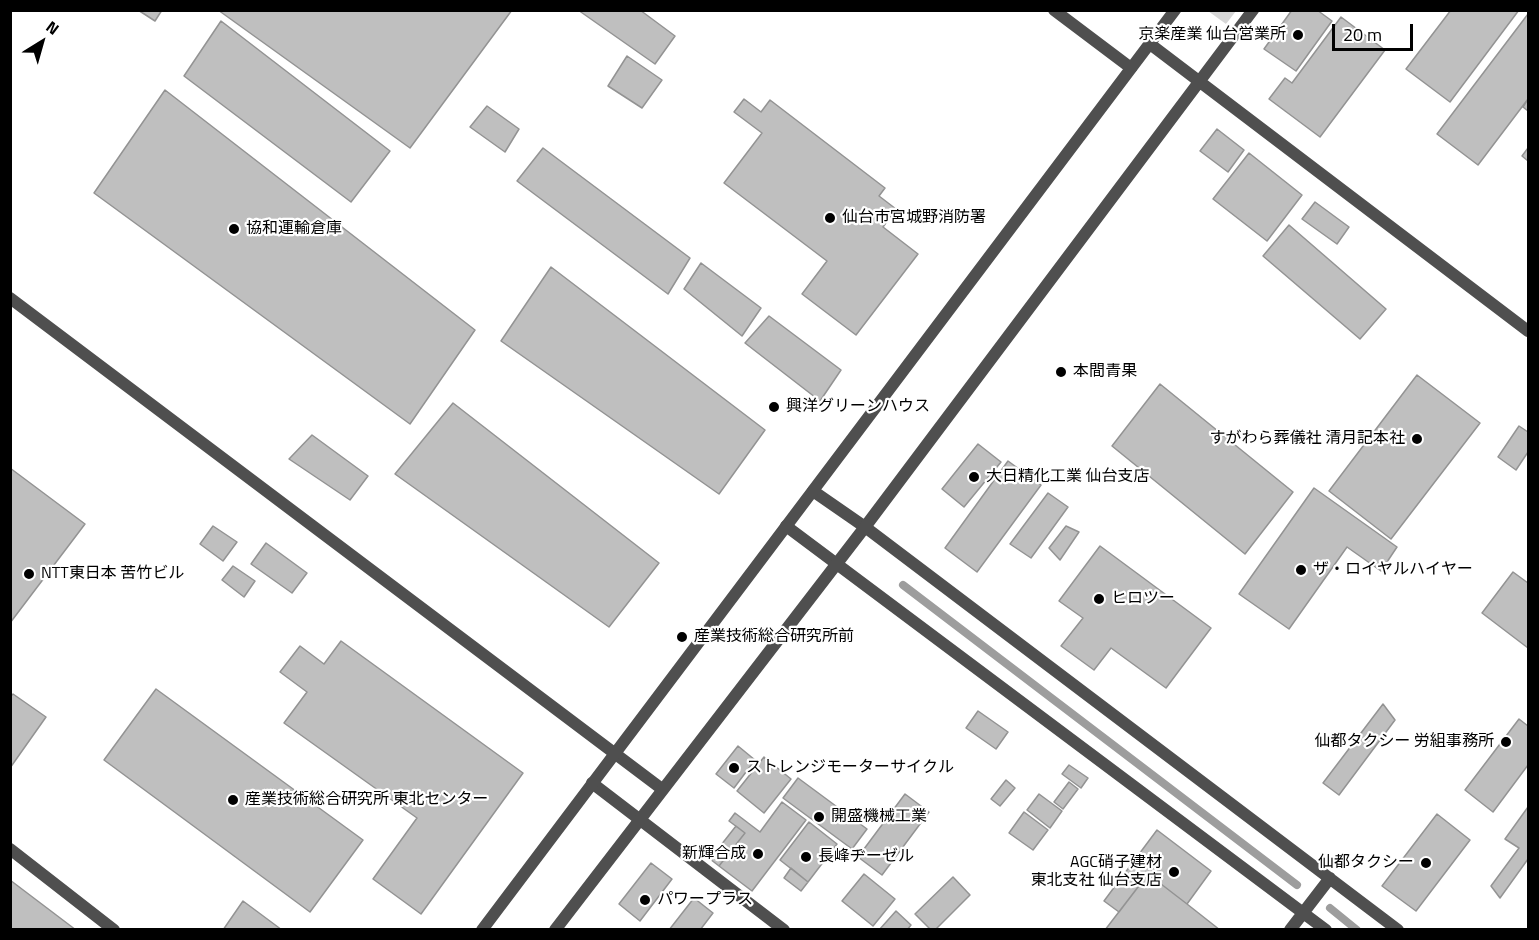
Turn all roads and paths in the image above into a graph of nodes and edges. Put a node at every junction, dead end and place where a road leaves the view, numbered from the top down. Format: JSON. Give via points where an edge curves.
{"nodes":[{"id":1,"x":1054,"y":10,"type":"edge"},
{"id":2,"x":1175,"y":10,"type":"edge"},
{"id":3,"x":1254,"y":10,"type":"edge"},
{"id":4,"x":1150,"y":44,"type":"junction"},
{"id":5,"x":1131,"y":68,"type":"junction"},
{"id":6,"x":1201,"y":82,"type":"junction"},
{"id":7,"x":10,"y":298,"type":"edge"},
{"id":8,"x":1528,"y":331,"type":"edge"},
{"id":9,"x":813,"y":491,"type":"junction"},
{"id":10,"x":786,"y":526,"type":"junction"},
{"id":11,"x":865,"y":527,"type":"junction"},
{"id":12,"x":837,"y":563,"type":"junction"},
{"id":13,"x":614,"y":754,"type":"junction"},
{"id":14,"x":592,"y":783,"type":"junction"},
{"id":15,"x":662,"y":789,"type":"junction"},
{"id":16,"x":638,"y":820,"type":"junction"},
{"id":17,"x":10,"y":849,"type":"edge"},
{"id":18,"x":1330,"y":878,"type":"junction"},
{"id":19,"x":1303,"y":912,"type":"junction"},
{"id":20,"x":114,"y":930,"type":"edge"},
{"id":21,"x":482,"y":930,"type":"edge"},
{"id":22,"x":555,"y":930,"type":"edge"},
{"id":23,"x":784,"y":930,"type":"edge"},
{"id":24,"x":1290,"y":930,"type":"edge"},
{"id":25,"x":1326,"y":930,"type":"edge"},
{"id":26,"x":1398,"y":930,"type":"edge"}],
"edges":[{"from":1,"to":5,"type":"street"},
{"from":2,"to":4,"type":"street"},
{"from":3,"to":6,"type":"street"},
{"from":4,"to":5,"type":"street"},
{"from":4,"to":6,"type":"street"},
{"from":5,"to":9,"type":"street"},
{"from":6,"to":8,"type":"street"},
{"from":6,"to":11,"type":"street"},
{"from":7,"to":13,"type":"street"},
{"from":9,"to":10,"type":"street"},
{"from":9,"to":11,"type":"street"},
{"from":10,"to":12,"type":"street"},
{"from":10,"to":13,"type":"street"},
{"from":11,"to":12,"type":"street"},
{"from":11,"to":18,"type":"street"},
{"from":12,"to":15,"type":"street"},
{"from":12,"to":19,"type":"street"},
{"from":13,"to":14,"type":"street"},
{"from":13,"to":15,"type":"street"},
{"from":14,"to":16,"type":"street"},
{"from":14,"to":21,"type":"street"},
{"from":15,"to":16,"type":"street"},
{"from":16,"to":22,"type":"street"},
{"from":16,"to":23,"type":"street"},
{"from":17,"to":20,"type":"street"},
{"from":18,"to":19,"type":"street"},
{"from":18,"to":26,"type":"street"},
{"from":19,"to":24,"type":"street"},
{"from":19,"to":25,"type":"street"}]}
